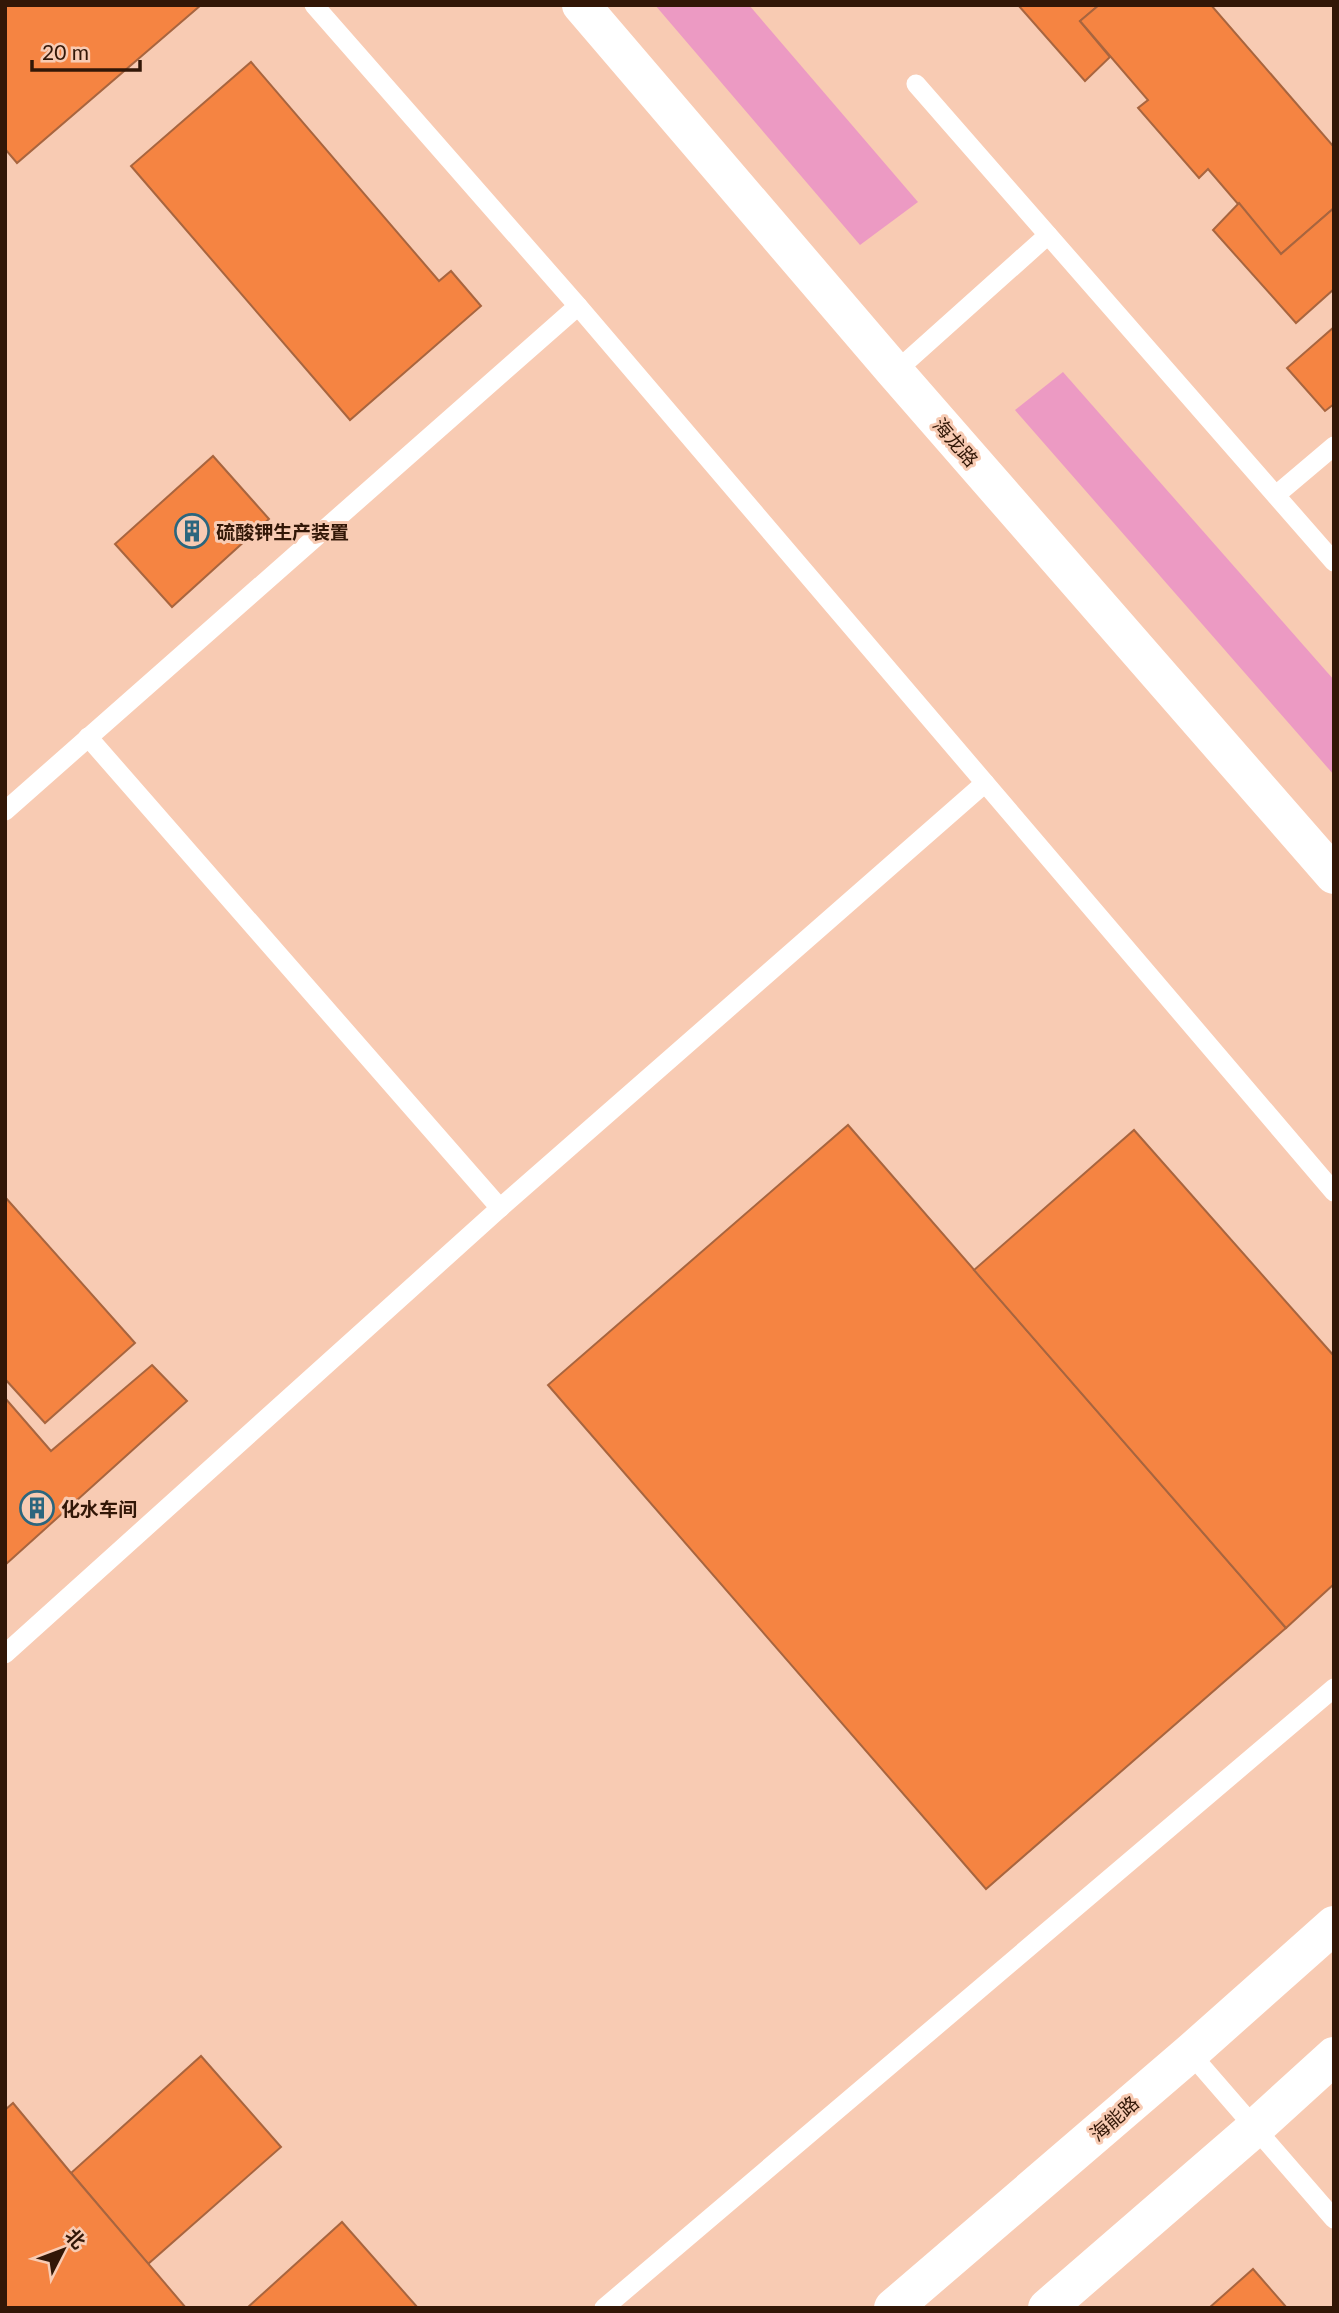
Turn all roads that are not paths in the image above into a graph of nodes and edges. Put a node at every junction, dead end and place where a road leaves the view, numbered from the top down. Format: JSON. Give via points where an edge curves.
{"nodes":[{"id":1,"x":314,"y":5,"type":"edge"},
{"id":2,"x":581,"y":5,"type":"edge"},
{"id":3,"x":916,"y":85,"type":"dead end"},
{"id":4,"x":1048,"y":235,"type":"junction"},
{"id":5,"x":578,"y":306,"type":"junction"},
{"id":6,"x":895,"y":372,"type":"junction"},
{"id":7,"x":1334,"y":446,"type":"edge"},
{"id":8,"x":1276,"y":495,"type":"junction"},
{"id":9,"x":1334,"y":562,"type":"edge"},
{"id":10,"x":88,"y":737,"type":"junction"},
{"id":11,"x":985,"y":783,"type":"junction"},
{"id":12,"x":5,"y":811,"type":"edge"},
{"id":13,"x":1334,"y":875,"type":"edge"},
{"id":14,"x":1334,"y":1192,"type":"edge"},
{"id":15,"x":500,"y":1208,"type":"junction"},
{"id":16,"x":5,"y":1654,"type":"edge"},
{"id":17,"x":1334,"y":1688,"type":"edge"},
{"id":18,"x":1334,"y":1926,"type":"edge"},
{"id":19,"x":1190,"y":2053,"type":"junction"},
{"id":20,"x":1334,"y":2056,"type":"edge"},
{"id":21,"x":1256,"y":2127,"type":"junction"},
{"id":22,"x":1334,"y":2219,"type":"edge"},
{"id":23,"x":604,"y":2308,"type":"edge"},
{"id":24,"x":893,"y":2308,"type":"edge"},
{"id":25,"x":1047,"y":2308,"type":"edge"}],
"edges":[{"from":1,"to":5,"type":"lane"},
{"from":2,"to":6,"type":"street","name":"海龙路"},
{"from":3,"to":4,"type":"lane"},
{"from":4,"to":6,"type":"lane"},
{"from":4,"to":8,"type":"lane"},
{"from":5,"to":10,"type":"lane"},
{"from":5,"to":11,"type":"lane"},
{"from":6,"to":13,"type":"street","name":"海龙路"},
{"from":7,"to":8,"type":"lane"},
{"from":8,"to":9,"type":"lane"},
{"from":10,"to":12,"type":"lane"},
{"from":10,"to":15,"type":"lane"},
{"from":11,"to":14,"type":"lane"},
{"from":11,"to":15,"type":"lane"},
{"from":15,"to":16,"type":"lane"},
{"from":17,"to":23,"type":"lane"},
{"from":18,"to":19,"type":"street","name":"海能路"},
{"from":19,"to":21,"type":"lane"},
{"from":19,"to":24,"type":"street","name":"海能路"},
{"from":20,"to":21,"type":"street"},
{"from":21,"to":22,"type":"lane"},
{"from":21,"to":25,"type":"street"}]}
